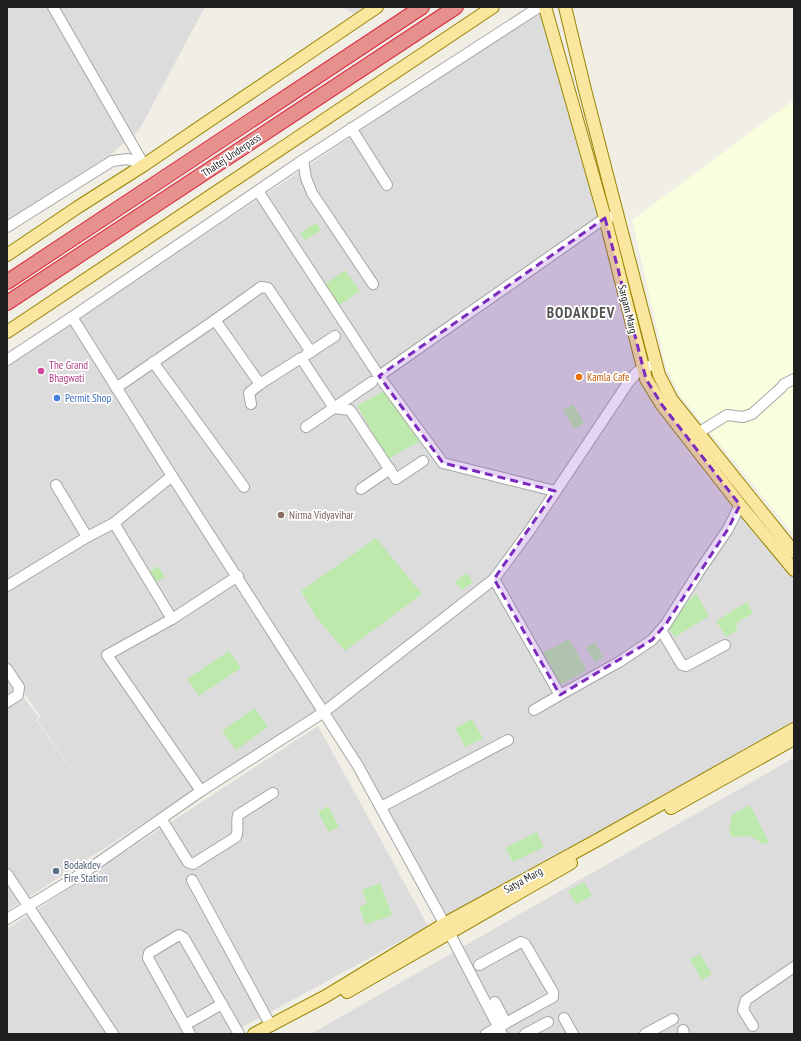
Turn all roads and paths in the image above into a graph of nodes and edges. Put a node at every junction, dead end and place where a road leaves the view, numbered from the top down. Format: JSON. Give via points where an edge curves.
{"nodes":[{"id":1,"x":53,"y":7,"type":"edge"},
{"id":2,"x":377,"y":7,"type":"edge"},
{"id":3,"x":422,"y":7,"type":"edge"},
{"id":4,"x":456,"y":7,"type":"edge"},
{"id":5,"x":493,"y":7,"type":"edge"},
{"id":6,"x":539,"y":7,"type":"edge"},
{"id":7,"x":545,"y":7,"type":"edge"},
{"id":8,"x":565,"y":7,"type":"edge"},
{"id":9,"x":351,"y":128,"type":"junction"},
{"id":10,"x":303,"y":160,"type":"junction"},
{"id":11,"x":144,"y":165,"type":"junction"},
{"id":12,"x":387,"y":185,"type":"dead end"},
{"id":13,"x":258,"y":191,"type":"junction"},
{"id":14,"x":618,"y":215,"type":"junction"},
{"id":15,"x":605,"y":218,"type":"junction"},
{"id":16,"x":7,"y":227,"type":"edge"},
{"id":17,"x":7,"y":255,"type":"edge"},
{"id":18,"x":7,"y":282,"type":"edge"},
{"id":19,"x":373,"y":284,"type":"dead end"},
{"id":20,"x":7,"y":303,"type":"edge"},
{"id":21,"x":72,"y":317,"type":"junction"},
{"id":22,"x":215,"y":320,"type":"junction"},
{"id":23,"x":7,"y":332,"type":"edge"},
{"id":24,"x":335,"y":336,"type":"dead end"},
{"id":25,"x":311,"y":352,"type":"junction"},
{"id":26,"x":301,"y":358,"type":"junction"},
{"id":27,"x":7,"y":360,"type":"edge"},
{"id":28,"x":153,"y":362,"type":"junction"},
{"id":29,"x":656,"y":363,"type":"junction"},
{"id":30,"x":643,"y":368,"type":"junction"},
{"id":31,"x":376,"y":379,"type":"junction"},
{"id":32,"x":794,"y":379,"type":"edge"},
{"id":33,"x":260,"y":384,"type":"junction"},
{"id":34,"x":116,"y":388,"type":"junction"},
{"id":35,"x":251,"y":404,"type":"dead end"},
{"id":36,"x":334,"y":408,"type":"junction"},
{"id":37,"x":306,"y":427,"type":"dead end"},
{"id":38,"x":698,"y":434,"type":"junction"},
{"id":39,"x":424,"y":461,"type":"dead end"},
{"id":40,"x":390,"y":469,"type":"junction"},
{"id":41,"x":172,"y":476,"type":"junction"},
{"id":42,"x":56,"y":485,"type":"dead end"},
{"id":43,"x":244,"y":486,"type":"dead end"},
{"id":44,"x":361,"y":489,"type":"dead end"},
{"id":45,"x":555,"y":492,"type":"junction"},
{"id":46,"x":740,"y":505,"type":"junction"},
{"id":47,"x":114,"y":523,"type":"junction"},
{"id":48,"x":87,"y":538,"type":"junction"},
{"id":49,"x":794,"y":552,"type":"edge"},
{"id":50,"x":794,"y":570,"type":"edge"},
{"id":51,"x":238,"y":576,"type":"junction"},
{"id":52,"x":494,"y":579,"type":"junction"},
{"id":53,"x":7,"y":586,"type":"edge"},
{"id":54,"x":172,"y":619,"type":"junction"},
{"id":55,"x":661,"y":630,"type":"junction"},
{"id":56,"x":725,"y":645,"type":"dead end"},
{"id":57,"x":7,"y":669,"type":"edge"},
{"id":58,"x":560,"y":695,"type":"junction"},
{"id":59,"x":7,"y":702,"type":"edge"},
{"id":60,"x":534,"y":710,"type":"dead end"},
{"id":61,"x":324,"y":712,"type":"junction"},
{"id":62,"x":794,"y":729,"type":"edge"},
{"id":63,"x":794,"y":739,"type":"edge"},
{"id":64,"x":508,"y":740,"type":"dead end"},
{"id":65,"x":201,"y":791,"type":"junction"},
{"id":66,"x":273,"y":794,"type":"dead end"},
{"id":67,"x":381,"y":807,"type":"junction"},
{"id":68,"x":162,"y":820,"type":"junction"},
{"id":69,"x":7,"y":874,"type":"edge"},
{"id":70,"x":192,"y":880,"type":"dead end"},
{"id":71,"x":28,"y":905,"type":"junction"},
{"id":72,"x":7,"y":919,"type":"edge"},
{"id":73,"x":447,"y":929,"type":"junction"},
{"id":74,"x":479,"y":965,"type":"dead end"},
{"id":75,"x":794,"y":967,"type":"edge"},
{"id":76,"x":495,"y":1002,"type":"dead end"},
{"id":77,"x":222,"y":1004,"type":"junction"},
{"id":78,"x":564,"y":1018,"type":"dead end"},
{"id":79,"x":673,"y":1018,"type":"dead end"},
{"id":80,"x":548,"y":1022,"type":"dead end"},
{"id":81,"x":753,"y":1026,"type":"dead end"},
{"id":82,"x":502,"y":1028,"type":"edge"},
{"id":83,"x":187,"y":1030,"type":"edge"},
{"id":84,"x":271,"y":1030,"type":"edge"},
{"id":85,"x":113,"y":1034,"type":"edge"},
{"id":86,"x":239,"y":1034,"type":"edge"},
{"id":87,"x":254,"y":1034,"type":"edge"},
{"id":88,"x":486,"y":1034,"type":"edge"},
{"id":89,"x":525,"y":1034,"type":"edge"},
{"id":90,"x":573,"y":1034,"type":"edge"},
{"id":91,"x":645,"y":1034,"type":"edge"}],
"edges":[{"from":1,"to":11,"type":"street"},
{"from":2,"to":11,"type":"main road"},
{"from":3,"to":18,"type":"highway","name":"Thaltej Underpass"},
{"from":4,"to":20,"type":"highway","name":"Thaltej Underpass"},
{"from":5,"to":23,"type":"main road"},
{"from":6,"to":9,"type":"street"},
{"from":7,"to":15,"type":"main road","name":"Sargam Marg"},
{"from":8,"to":14,"type":"main road","name":"Sargam Marg"},
{"from":9,"to":10,"type":"street"},
{"from":9,"to":12,"type":"street"},
{"from":10,"to":13,"type":"street"},
{"from":10,"to":19,"type":"street","via":[[312,193]]},
{"from":11,"to":16,"type":"street","via":[[128,159],[112,161]]},
{"from":11,"to":17,"type":"main road"},
{"from":13,"to":21,"type":"street"},
{"from":13,"to":31,"type":"street"},
{"from":14,"to":15,"type":"street"},
{"from":14,"to":29,"type":"main road","name":"Sargam Marg"},
{"from":15,"to":30,"type":"main road","name":"Sargam Marg"},
{"from":15,"to":31,"type":"street"},
{"from":21,"to":27,"type":"street"},
{"from":21,"to":34,"type":"street"},
{"from":22,"to":25,"type":"street","via":[[262,287],[268,288]]},
{"from":22,"to":28,"type":"street"},
{"from":22,"to":33,"type":"street"},
{"from":24,"to":25,"type":"street"},
{"from":25,"to":26,"type":"street"},
{"from":26,"to":33,"type":"street"},
{"from":26,"to":36,"type":"street"},
{"from":28,"to":34,"type":"street"},
{"from":28,"to":43,"type":"street"},
{"from":29,"to":30,"type":"street"},
{"from":29,"to":38,"type":"main road","name":"Sargam Marg","via":[[659,375],[672,400]]},
{"from":30,"to":45,"type":"street","via":[[628,383]]},
{"from":30,"to":46,"type":"main road","name":"Sargam Marg","via":[[646,379],[662,405]]},
{"from":31,"to":36,"type":"street"},
{"from":31,"to":45,"type":"street","via":[[443,463]]},
{"from":32,"to":38,"type":"street","via":[[784,384],[752,414],[743,417],[727,415]]},
{"from":33,"to":35,"type":"street","via":[[249,393]]},
{"from":34,"to":41,"type":"street"},
{"from":36,"to":37,"type":"street"},
{"from":36,"to":40,"type":"street","via":[[350,410]]},
{"from":38,"to":49,"type":"main road","name":"Sargam Marg"},
{"from":39,"to":40,"type":"street","via":[[396,479]]},
{"from":40,"to":44,"type":"street"},
{"from":41,"to":47,"type":"street"},
{"from":41,"to":51,"type":"street"},
{"from":42,"to":48,"type":"street"},
{"from":45,"to":52,"type":"street"},
{"from":46,"to":50,"type":"main road","name":"Sargam Marg"},
{"from":46,"to":55,"type":"street","via":[[728,530]]},
{"from":47,"to":48,"type":"street"},
{"from":47,"to":54,"type":"street"},
{"from":48,"to":53,"type":"street"},
{"from":51,"to":54,"type":"street"},
{"from":51,"to":61,"type":"street"},
{"from":52,"to":58,"type":"street"},
{"from":52,"to":61,"type":"street"},
{"from":54,"to":65,"type":"street","via":[[107,655]]},
{"from":55,"to":56,"type":"street","via":[[682,665],[686,666]]},
{"from":55,"to":58,"type":"street","via":[[652,640],[619,662]]},
{"from":57,"to":59,"type":"street","via":[[19,688],[18,695]]},
{"from":58,"to":60,"type":"street"},
{"from":61,"to":65,"type":"street"},
{"from":61,"to":67,"type":"street"},
{"from":62,"to":73,"type":"main road","name":"Satya Marg"},
{"from":63,"to":73,"type":"main road","name":"Satya Marg"},
{"from":64,"to":67,"type":"street"},
{"from":65,"to":68,"type":"street"},
{"from":66,"to":68,"type":"street","via":[[238,815],[236,837],[193,864],[188,862]]},
{"from":67,"to":73,"type":"street"},
{"from":68,"to":71,"type":"street","via":[[89,869]]},
{"from":69,"to":71,"type":"street"},
{"from":70,"to":84,"type":"street"},
{"from":71,"to":72,"type":"street"},
{"from":71,"to":85,"type":"street"},
{"from":73,"to":82,"type":"street"},
{"from":73,"to":84,"type":"main road","name":"Satya Marg","via":[[326,996]]},
{"from":74,"to":82,"type":"street","via":[[521,942],[525,944],[553,992],[553,998]]},
{"from":75,"to":81,"type":"street","via":[[746,1000],[743,1010]]},
{"from":76,"to":82,"type":"street"},
{"from":77,"to":83,"type":"street"},
{"from":77,"to":83,"type":"street","via":[[184,938],[179,936],[149,953],[148,958]]},
{"from":77,"to":86,"type":"street"},
{"from":78,"to":90,"type":"street"},
{"from":79,"to":91,"type":"street"},
{"from":80,"to":89,"type":"street"},
{"from":82,"to":88,"type":"street"},
{"from":84,"to":87,"type":"main road","name":"Satya Marg"}]}
